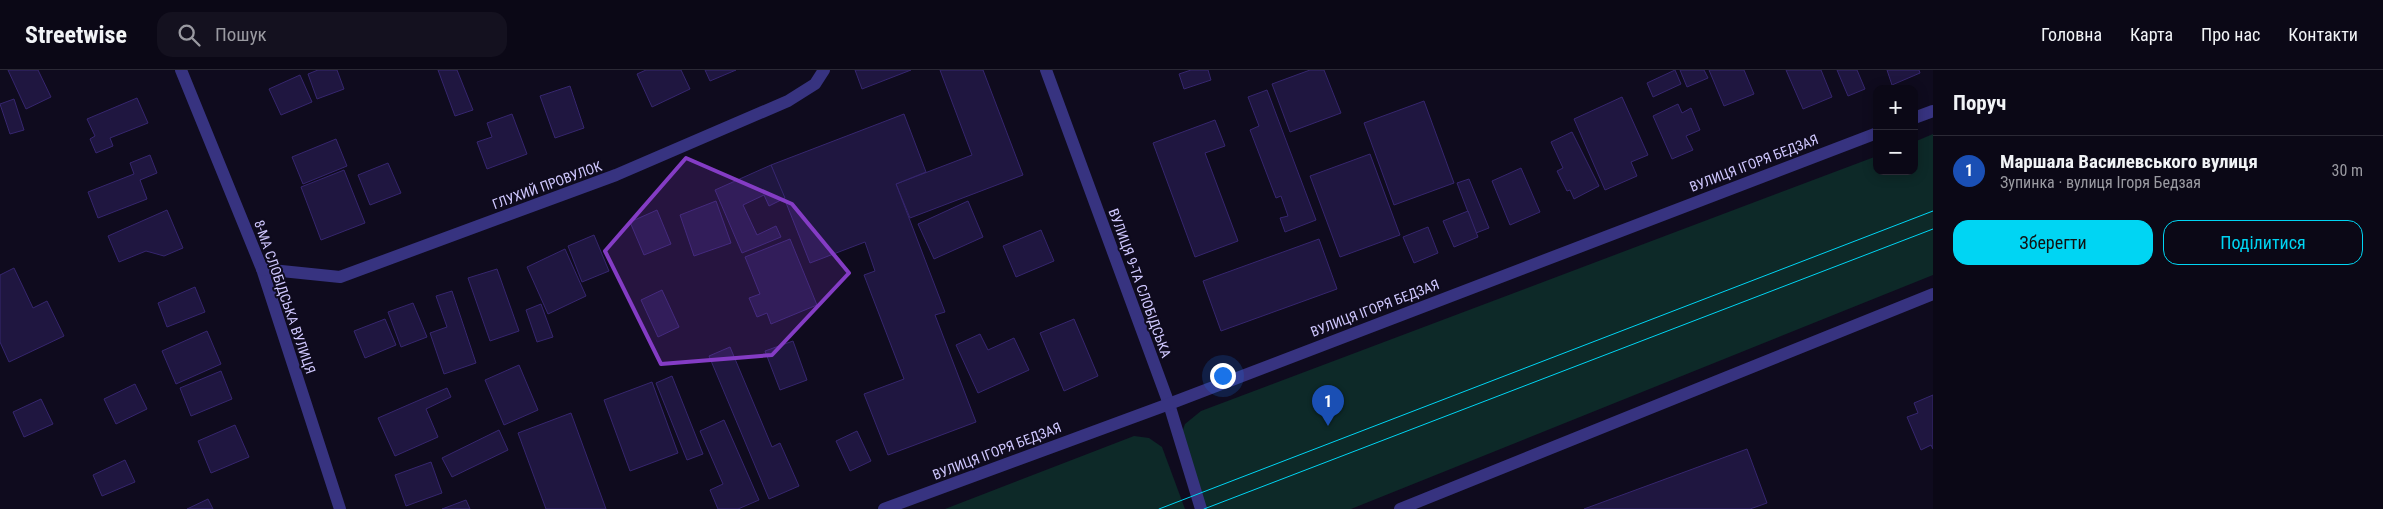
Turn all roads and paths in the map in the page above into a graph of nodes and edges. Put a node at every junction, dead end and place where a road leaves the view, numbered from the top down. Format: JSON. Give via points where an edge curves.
{"nodes":[{"id":1,"x":181,"y":70,"type":"edge"},
{"id":2,"x":824,"y":70,"type":"edge"},
{"id":3,"x":1046,"y":70,"type":"edge"},
{"id":4,"x":1933,"y":111,"type":"edge"},
{"id":5,"x":1918,"y":117,"type":"edge"},
{"id":6,"x":1873,"y":135,"type":"edge"},
{"id":7,"x":262,"y":269,"type":"junction"},
{"id":8,"x":1933,"y":294,"type":"edge"},
{"id":9,"x":1169,"y":404,"type":"junction"},
{"id":10,"x":340,"y":509,"type":"edge"},
{"id":11,"x":884,"y":509,"type":"edge"},
{"id":12,"x":1201,"y":509,"type":"edge"},
{"id":13,"x":1400,"y":509,"type":"edge"}],
"edges":[{"from":1,"to":7,"type":"street","name":"8-МА СЛОБІДСЬКА ВУЛИЦЯ"},
{"from":2,"to":7,"type":"street","name":"ГЛУХИЙ ПРОВУЛОК","via":[[815,84],[788,101],[643,164],[340,277]]},
{"from":3,"to":9,"type":"street","name":"ВУЛИЦЯ 9-ТА СЛОБІДСЬКА"},
{"from":4,"to":5,"type":"street"},
{"from":6,"to":9,"type":"street","name":"ВУЛИЦЯ ІГОРЯ БЕДЗАЯ"},
{"from":7,"to":10,"type":"street","name":"8-МА СЛОБІДСЬКА ВУЛИЦЯ"},
{"from":8,"to":13,"type":"street"},
{"from":9,"to":11,"type":"street","name":"ВУЛИЦЯ ІГОРЯ БЕДЗАЯ"},
{"from":9,"to":12,"type":"street","name":"ВУЛИЦЯ 9-ТА СЛОБІДСЬКА"}]}
